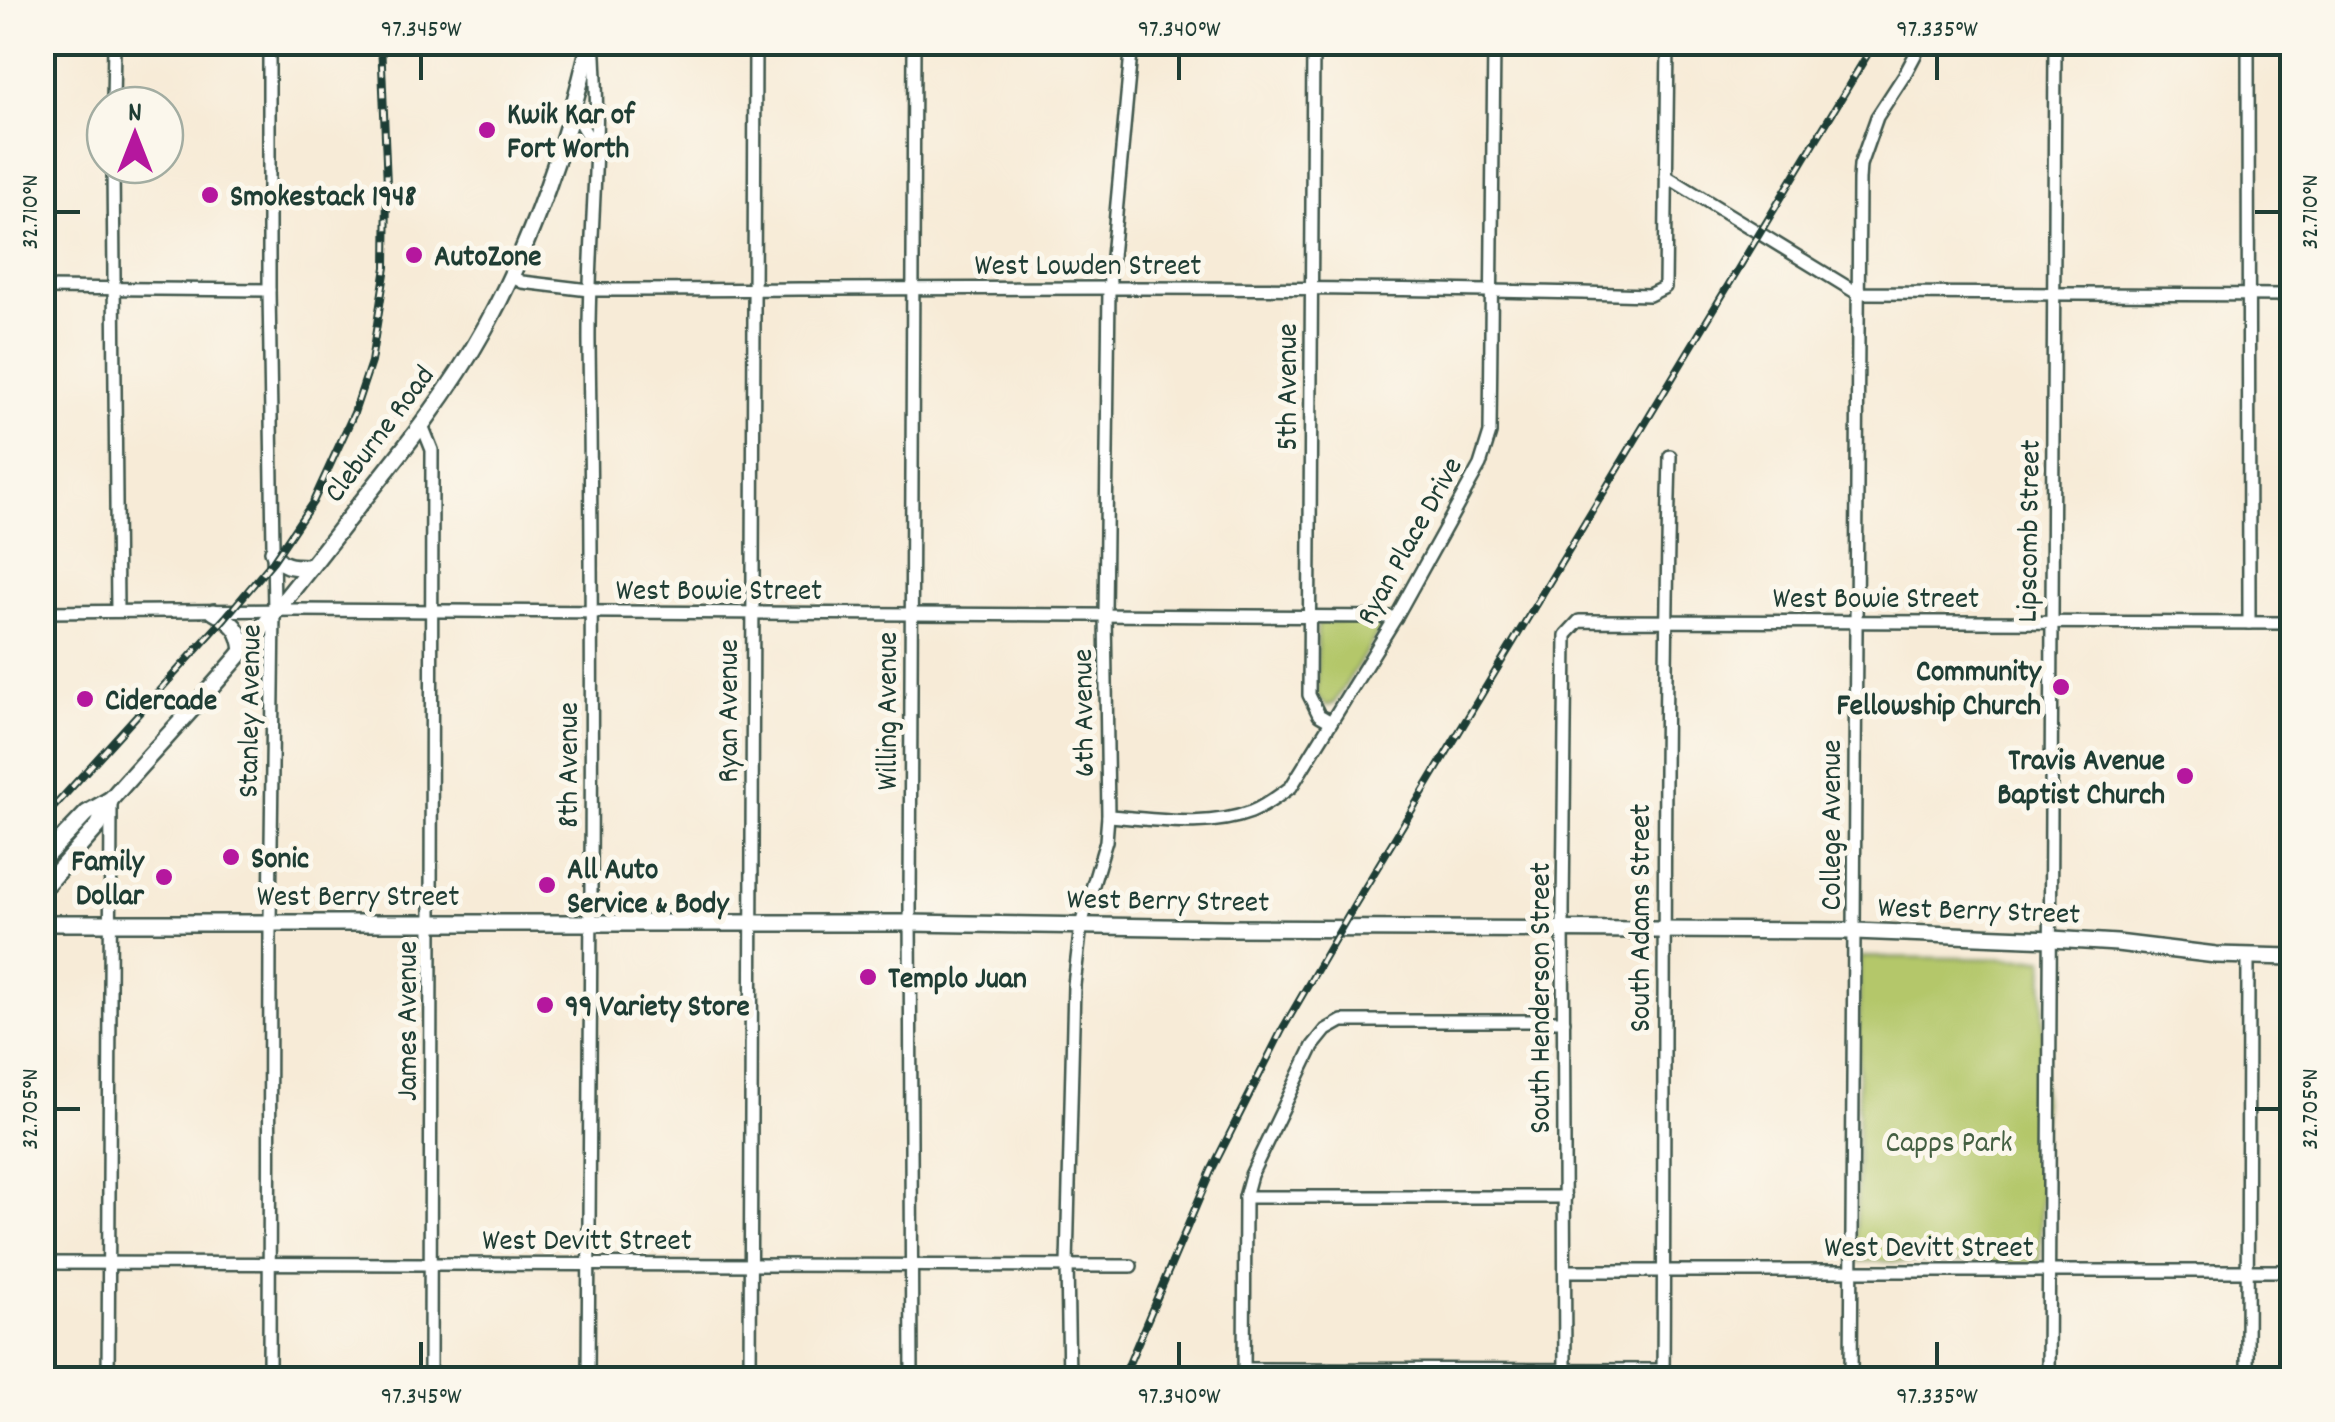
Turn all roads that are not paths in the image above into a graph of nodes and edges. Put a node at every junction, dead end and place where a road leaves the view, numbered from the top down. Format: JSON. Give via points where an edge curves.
{"nodes":[{"id":1,"x":114,"y":42,"type":"edge"},
{"id":2,"x":270,"y":42,"type":"edge"},
{"id":3,"x":592,"y":42,"type":"edge"},
{"id":4,"x":755,"y":42,"type":"edge"},
{"id":5,"x":914,"y":42,"type":"edge"},
{"id":6,"x":1132,"y":42,"type":"edge"},
{"id":7,"x":1313,"y":42,"type":"edge"},
{"id":8,"x":1494,"y":42,"type":"edge"},
{"id":9,"x":1668,"y":42,"type":"edge"},
{"id":10,"x":1922,"y":42,"type":"edge"},
{"id":11,"x":2054,"y":42,"type":"edge"},
{"id":12,"x":2248,"y":42,"type":"edge"},
{"id":13,"x":113,"y":85,"type":"edge"},
{"id":14,"x":572,"y":109,"type":"junction"},
{"id":15,"x":596,"y":150,"type":"junction"},
{"id":16,"x":1666,"y":176,"type":"junction"},
{"id":17,"x":113,"y":185,"type":"edge"},
{"id":18,"x":511,"y":276,"type":"junction"},
{"id":19,"x":42,"y":288,"type":"edge"},
{"id":20,"x":1312,"y":288,"type":"junction"},
{"id":21,"x":114,"y":289,"type":"junction"},
{"id":22,"x":913,"y":289,"type":"junction"},
{"id":23,"x":1109,"y":289,"type":"junction"},
{"id":24,"x":269,"y":290,"type":"junction"},
{"id":25,"x":589,"y":290,"type":"junction"},
{"id":26,"x":754,"y":290,"type":"junction"},
{"id":27,"x":1492,"y":290,"type":"junction"},
{"id":28,"x":1857,"y":294,"type":"junction"},
{"id":29,"x":2054,"y":294,"type":"junction"},
{"id":30,"x":2247,"y":295,"type":"junction"},
{"id":31,"x":2292,"y":295,"type":"edge"},
{"id":32,"x":422,"y":426,"type":"junction"},
{"id":33,"x":1670,"y":456,"type":"dead end"},
{"id":34,"x":273,"y":550,"type":"junction"},
{"id":35,"x":310,"y":567,"type":"junction"},
{"id":36,"x":117,"y":611,"type":"junction"},
{"id":37,"x":274,"y":611,"type":"junction"},
{"id":38,"x":42,"y":612,"type":"edge"},
{"id":39,"x":214,"y":612,"type":"junction"},
{"id":40,"x":433,"y":612,"type":"junction"},
{"id":41,"x":593,"y":613,"type":"junction"},
{"id":42,"x":912,"y":614,"type":"junction"},
{"id":43,"x":1105,"y":614,"type":"junction"},
{"id":44,"x":752,"y":615,"type":"junction"},
{"id":45,"x":1310,"y":615,"type":"junction"},
{"id":46,"x":1396,"y":616,"type":"junction"},
{"id":47,"x":1579,"y":622,"type":"joint"},
{"id":48,"x":1666,"y":622,"type":"junction"},
{"id":49,"x":1856,"y":622,"type":"junction"},
{"id":50,"x":2051,"y":622,"type":"junction"},
{"id":51,"x":2248,"y":623,"type":"junction"},
{"id":52,"x":2292,"y":623,"type":"edge"},
{"id":53,"x":243,"y":651,"type":"junction"},
{"id":54,"x":1331,"y":722,"type":"junction"},
{"id":55,"x":111,"y":798,"type":"junction"},
{"id":56,"x":1108,"y":816,"type":"junction"},
{"id":57,"x":42,"y":860,"type":"edge"},
{"id":58,"x":42,"y":889,"type":"edge"},
{"id":59,"x":42,"y":922,"type":"edge"},
{"id":60,"x":109,"y":923,"type":"junction"},
{"id":61,"x":270,"y":923,"type":"junction"},
{"id":62,"x":432,"y":923,"type":"junction"},
{"id":63,"x":591,"y":923,"type":"junction"},
{"id":64,"x":750,"y":923,"type":"junction"},
{"id":65,"x":910,"y":924,"type":"junction"},
{"id":66,"x":1081,"y":925,"type":"junction"},
{"id":67,"x":1563,"y":928,"type":"junction"},
{"id":68,"x":1663,"y":930,"type":"junction"},
{"id":69,"x":1855,"y":932,"type":"junction"},
{"id":70,"x":2052,"y":939,"type":"junction"},
{"id":71,"x":2248,"y":956,"type":"junction"},
{"id":72,"x":2292,"y":956,"type":"edge"},
{"id":73,"x":1564,"y":1021,"type":"junction"},
{"id":74,"x":1564,"y":1196,"type":"junction"},
{"id":75,"x":1246,"y":1197,"type":"junction"},
{"id":76,"x":42,"y":1263,"type":"edge"},
{"id":77,"x":108,"y":1263,"type":"junction"},
{"id":78,"x":269,"y":1264,"type":"junction"},
{"id":79,"x":430,"y":1264,"type":"junction"},
{"id":80,"x":589,"y":1264,"type":"junction"},
{"id":81,"x":750,"y":1265,"type":"junction"},
{"id":82,"x":912,"y":1265,"type":"junction"},
{"id":83,"x":1067,"y":1265,"type":"junction"},
{"id":84,"x":1130,"y":1266,"type":"dead end"},
{"id":85,"x":1565,"y":1271,"type":"junction"},
{"id":86,"x":1664,"y":1271,"type":"junction"},
{"id":87,"x":1850,"y":1271,"type":"junction"},
{"id":88,"x":2050,"y":1271,"type":"junction"},
{"id":89,"x":2248,"y":1271,"type":"junction"},
{"id":90,"x":2292,"y":1271,"type":"edge"},
{"id":91,"x":1244,"y":1374,"type":"edge"},
{"id":92,"x":1565,"y":1374,"type":"edge"},
{"id":93,"x":1663,"y":1375,"type":"edge"},
{"id":94,"x":108,"y":1380,"type":"edge"},
{"id":95,"x":269,"y":1380,"type":"edge"},
{"id":96,"x":430,"y":1380,"type":"edge"},
{"id":97,"x":588,"y":1380,"type":"edge"},
{"id":98,"x":750,"y":1380,"type":"edge"},
{"id":99,"x":912,"y":1380,"type":"edge"},
{"id":100,"x":1069,"y":1380,"type":"edge"},
{"id":101,"x":1851,"y":1380,"type":"edge"},
{"id":102,"x":2048,"y":1380,"type":"edge"},
{"id":103,"x":2248,"y":1380,"type":"edge"}],
"edges":[{"from":1,"to":13,"type":"street"},
{"from":2,"to":24,"type":"street","name":"Stanley Avenue"},
{"from":3,"to":14,"type":"main road","name":"Cleburne Road"},
{"from":3,"to":15,"type":"street","name":"8th Avenue"},
{"from":4,"to":26,"type":"street","name":"Ryan Avenue"},
{"from":5,"to":22,"type":"street","name":"Willing Avenue"},
{"from":6,"to":23,"type":"street","name":"6th Avenue"},
{"from":7,"to":20,"type":"street","name":"5th Avenue"},
{"from":8,"to":27,"type":"street","name":"Ryan Place Drive"},
{"from":9,"to":16,"type":"street"},
{"from":10,"to":28,"type":"street","name":"College Avenue","via":[[1876,117],[1865,152],[1858,180]]},
{"from":11,"to":29,"type":"street","name":"Lipscomb Street"},
{"from":12,"to":30,"type":"street"},
{"from":14,"to":15,"type":"street"},
{"from":14,"to":18,"type":"main road","name":"Cleburne Road"},
{"from":15,"to":25,"type":"street","name":"8th Avenue"},
{"from":16,"to":27,"type":"street","name":"West Lowden Street","via":[[1665,287],[1649,295]]},
{"from":16,"to":28,"type":"street"},
{"from":17,"to":21,"type":"street"},
{"from":18,"to":25,"type":"street","name":"West Lowden Street"},
{"from":18,"to":32,"type":"main road","name":"Cleburne Road","via":[[460,372]]},
{"from":19,"to":21,"type":"street"},
{"from":20,"to":23,"type":"street","name":"West Lowden Street"},
{"from":20,"to":27,"type":"street","name":"West Lowden Street"},
{"from":20,"to":45,"type":"street","name":"5th Avenue"},
{"from":21,"to":24,"type":"street"},
{"from":21,"to":36,"type":"street"},
{"from":22,"to":23,"type":"street","name":"West Lowden Street"},
{"from":22,"to":26,"type":"street","name":"West Lowden Street"},
{"from":22,"to":42,"type":"street","name":"Willing Avenue"},
{"from":23,"to":43,"type":"street","name":"6th Avenue"},
{"from":24,"to":34,"type":"street","name":"Stanley Avenue"},
{"from":25,"to":26,"type":"street","name":"West Lowden Street"},
{"from":25,"to":41,"type":"street","name":"8th Avenue"},
{"from":26,"to":44,"type":"street","name":"Ryan Avenue"},
{"from":27,"to":46,"type":"street","name":"Ryan Place Drive","via":[[1487,449]]},
{"from":28,"to":29,"type":"street"},
{"from":28,"to":49,"type":"street","name":"College Avenue"},
{"from":29,"to":30,"type":"street"},
{"from":29,"to":50,"type":"street","name":"Lipscomb Street"},
{"from":30,"to":31,"type":"street"},
{"from":30,"to":51,"type":"street"},
{"from":32,"to":35,"type":"main road","name":"Cleburne Road"},
{"from":32,"to":40,"type":"street","name":"James Avenue","via":[[432,450]]},
{"from":33,"to":48,"type":"street","name":"South Adams Street"},
{"from":34,"to":35,"type":"main road","via":[[284,564]]},
{"from":34,"to":37,"type":"street","name":"Stanley Avenue"},
{"from":35,"to":37,"type":"main road","name":"Cleburne Road"},
{"from":36,"to":38,"type":"street","name":"West Bowie Street"},
{"from":36,"to":39,"type":"street","name":"West Bowie Street"},
{"from":37,"to":39,"type":"street","name":"West Bowie Street"},
{"from":37,"to":40,"type":"street","name":"West Bowie Street"},
{"from":37,"to":53,"type":"main road","name":"Cleburne Road"},
{"from":37,"to":61,"type":"street","name":"Stanley Avenue"},
{"from":39,"to":53,"type":"main road","via":[[236,627]]},
{"from":40,"to":41,"type":"street","name":"West Bowie Street"},
{"from":40,"to":62,"type":"street","name":"James Avenue"},
{"from":41,"to":44,"type":"street","name":"West Bowie Street"},
{"from":41,"to":63,"type":"street","name":"8th Avenue"},
{"from":42,"to":43,"type":"street","name":"West Bowie Street"},
{"from":42,"to":44,"type":"street","name":"West Bowie Street"},
{"from":42,"to":65,"type":"street","name":"Willing Avenue"},
{"from":43,"to":45,"type":"street","name":"West Bowie Street"},
{"from":43,"to":56,"type":"street","name":"6th Avenue"},
{"from":44,"to":64,"type":"street","name":"Ryan Avenue"},
{"from":45,"to":46,"type":"street","name":"West Bowie Street"},
{"from":45,"to":54,"type":"street","name":"5th Avenue","via":[[1309,694],[1318,715]]},
{"from":46,"to":54,"type":"street","name":"Ryan Place Drive"},
{"from":47,"to":48,"type":"street","name":"West Bowie Street"},
{"from":47,"to":67,"type":"street","name":"South Henderson Street","via":[[1566,634]]},
{"from":48,"to":49,"type":"street","name":"West Bowie Street"},
{"from":48,"to":68,"type":"street","name":"South Adams Street"},
{"from":49,"to":50,"type":"street","name":"West Bowie Street"},
{"from":49,"to":69,"type":"street","name":"College Avenue"},
{"from":50,"to":51,"type":"street","name":"West Bowie Street"},
{"from":50,"to":70,"type":"street","name":"Lipscomb Street"},
{"from":51,"to":52,"type":"street","name":"West Bowie Street"},
{"from":53,"to":55,"type":"main road","name":"Cleburne Road"},
{"from":54,"to":56,"type":"street","name":"Ryan Place Drive","via":[[1292,787],[1248,812],[1196,821]]},
{"from":55,"to":57,"type":"main road","name":"Cleburne Road"},
{"from":55,"to":58,"type":"main road","name":"Cleburne Road","via":[[98,826]]},
{"from":55,"to":60,"type":"street"},
{"from":56,"to":66,"type":"street","name":"6th Avenue"},
{"from":59,"to":60,"type":"main road","name":"West Berry Street"},
{"from":60,"to":61,"type":"main road","name":"West Berry Street"},
{"from":60,"to":77,"type":"street"},
{"from":61,"to":62,"type":"main road","name":"West Berry Street"},
{"from":61,"to":78,"type":"street","name":"Stanley Avenue"},
{"from":62,"to":63,"type":"main road","name":"West Berry Street"},
{"from":62,"to":79,"type":"street","name":"James Avenue"},
{"from":63,"to":64,"type":"main road","name":"West Berry Street"},
{"from":63,"to":80,"type":"street","name":"8th Avenue"},
{"from":64,"to":65,"type":"main road","name":"West Berry Street"},
{"from":64,"to":81,"type":"street","name":"Ryan Avenue"},
{"from":65,"to":66,"type":"main road","name":"West Berry Street"},
{"from":65,"to":82,"type":"street","name":"Willing Avenue"},
{"from":66,"to":67,"type":"main road","name":"West Berry Street"},
{"from":66,"to":83,"type":"street","name":"6th Avenue"},
{"from":67,"to":68,"type":"main road","name":"West Berry Street"},
{"from":67,"to":73,"type":"street","name":"South Henderson Street"},
{"from":68,"to":69,"type":"main road","name":"West Berry Street"},
{"from":68,"to":86,"type":"street","name":"South Adams Street"},
{"from":69,"to":70,"type":"main road","name":"West Berry Street"},
{"from":69,"to":87,"type":"street","name":"College Avenue"},
{"from":70,"to":71,"type":"main road","name":"West Berry Street"},
{"from":70,"to":88,"type":"street","name":"Lipscomb Street"},
{"from":71,"to":72,"type":"main road","name":"West Berry Street"},
{"from":71,"to":89,"type":"street"},
{"from":73,"to":74,"type":"street","name":"South Henderson Street"},
{"from":73,"to":75,"type":"street","via":[[1342,1021],[1313,1046]]},
{"from":74,"to":75,"type":"street"},
{"from":74,"to":85,"type":"street","name":"South Henderson Street"},
{"from":75,"to":91,"type":"street"},
{"from":76,"to":77,"type":"street","name":"West Devitt Street"},
{"from":77,"to":78,"type":"street","name":"West Devitt Street"},
{"from":77,"to":94,"type":"street"},
{"from":78,"to":79,"type":"street","name":"West Devitt Street"},
{"from":78,"to":95,"type":"street","name":"Stanley Avenue"},
{"from":79,"to":80,"type":"street","name":"West Devitt Street"},
{"from":79,"to":96,"type":"street","name":"James Avenue"},
{"from":80,"to":81,"type":"street","name":"West Devitt Street"},
{"from":80,"to":97,"type":"street","name":"8th Avenue"},
{"from":81,"to":82,"type":"street","name":"West Devitt Street"},
{"from":81,"to":98,"type":"street","name":"Ryan Avenue"},
{"from":82,"to":83,"type":"street","name":"West Devitt Street"},
{"from":82,"to":99,"type":"street","name":"Willing Avenue"},
{"from":83,"to":84,"type":"street","name":"West Devitt Street"},
{"from":83,"to":100,"type":"street","name":"6th Avenue"},
{"from":85,"to":86,"type":"street","name":"West Devitt Street"},
{"from":85,"to":92,"type":"street","name":"South Henderson Street"},
{"from":86,"to":87,"type":"street","name":"West Devitt Street"},
{"from":86,"to":93,"type":"street","name":"South Adams Street"},
{"from":87,"to":88,"type":"street","name":"West Devitt Street"},
{"from":87,"to":101,"type":"street","name":"College Avenue"},
{"from":88,"to":89,"type":"street","name":"West Devitt Street"},
{"from":88,"to":102,"type":"street","name":"Lipscomb Street"},
{"from":89,"to":90,"type":"street","name":"West Devitt Street"},
{"from":89,"to":103,"type":"street"},
{"from":91,"to":92,"type":"street"},
{"from":92,"to":93,"type":"street"}]}
